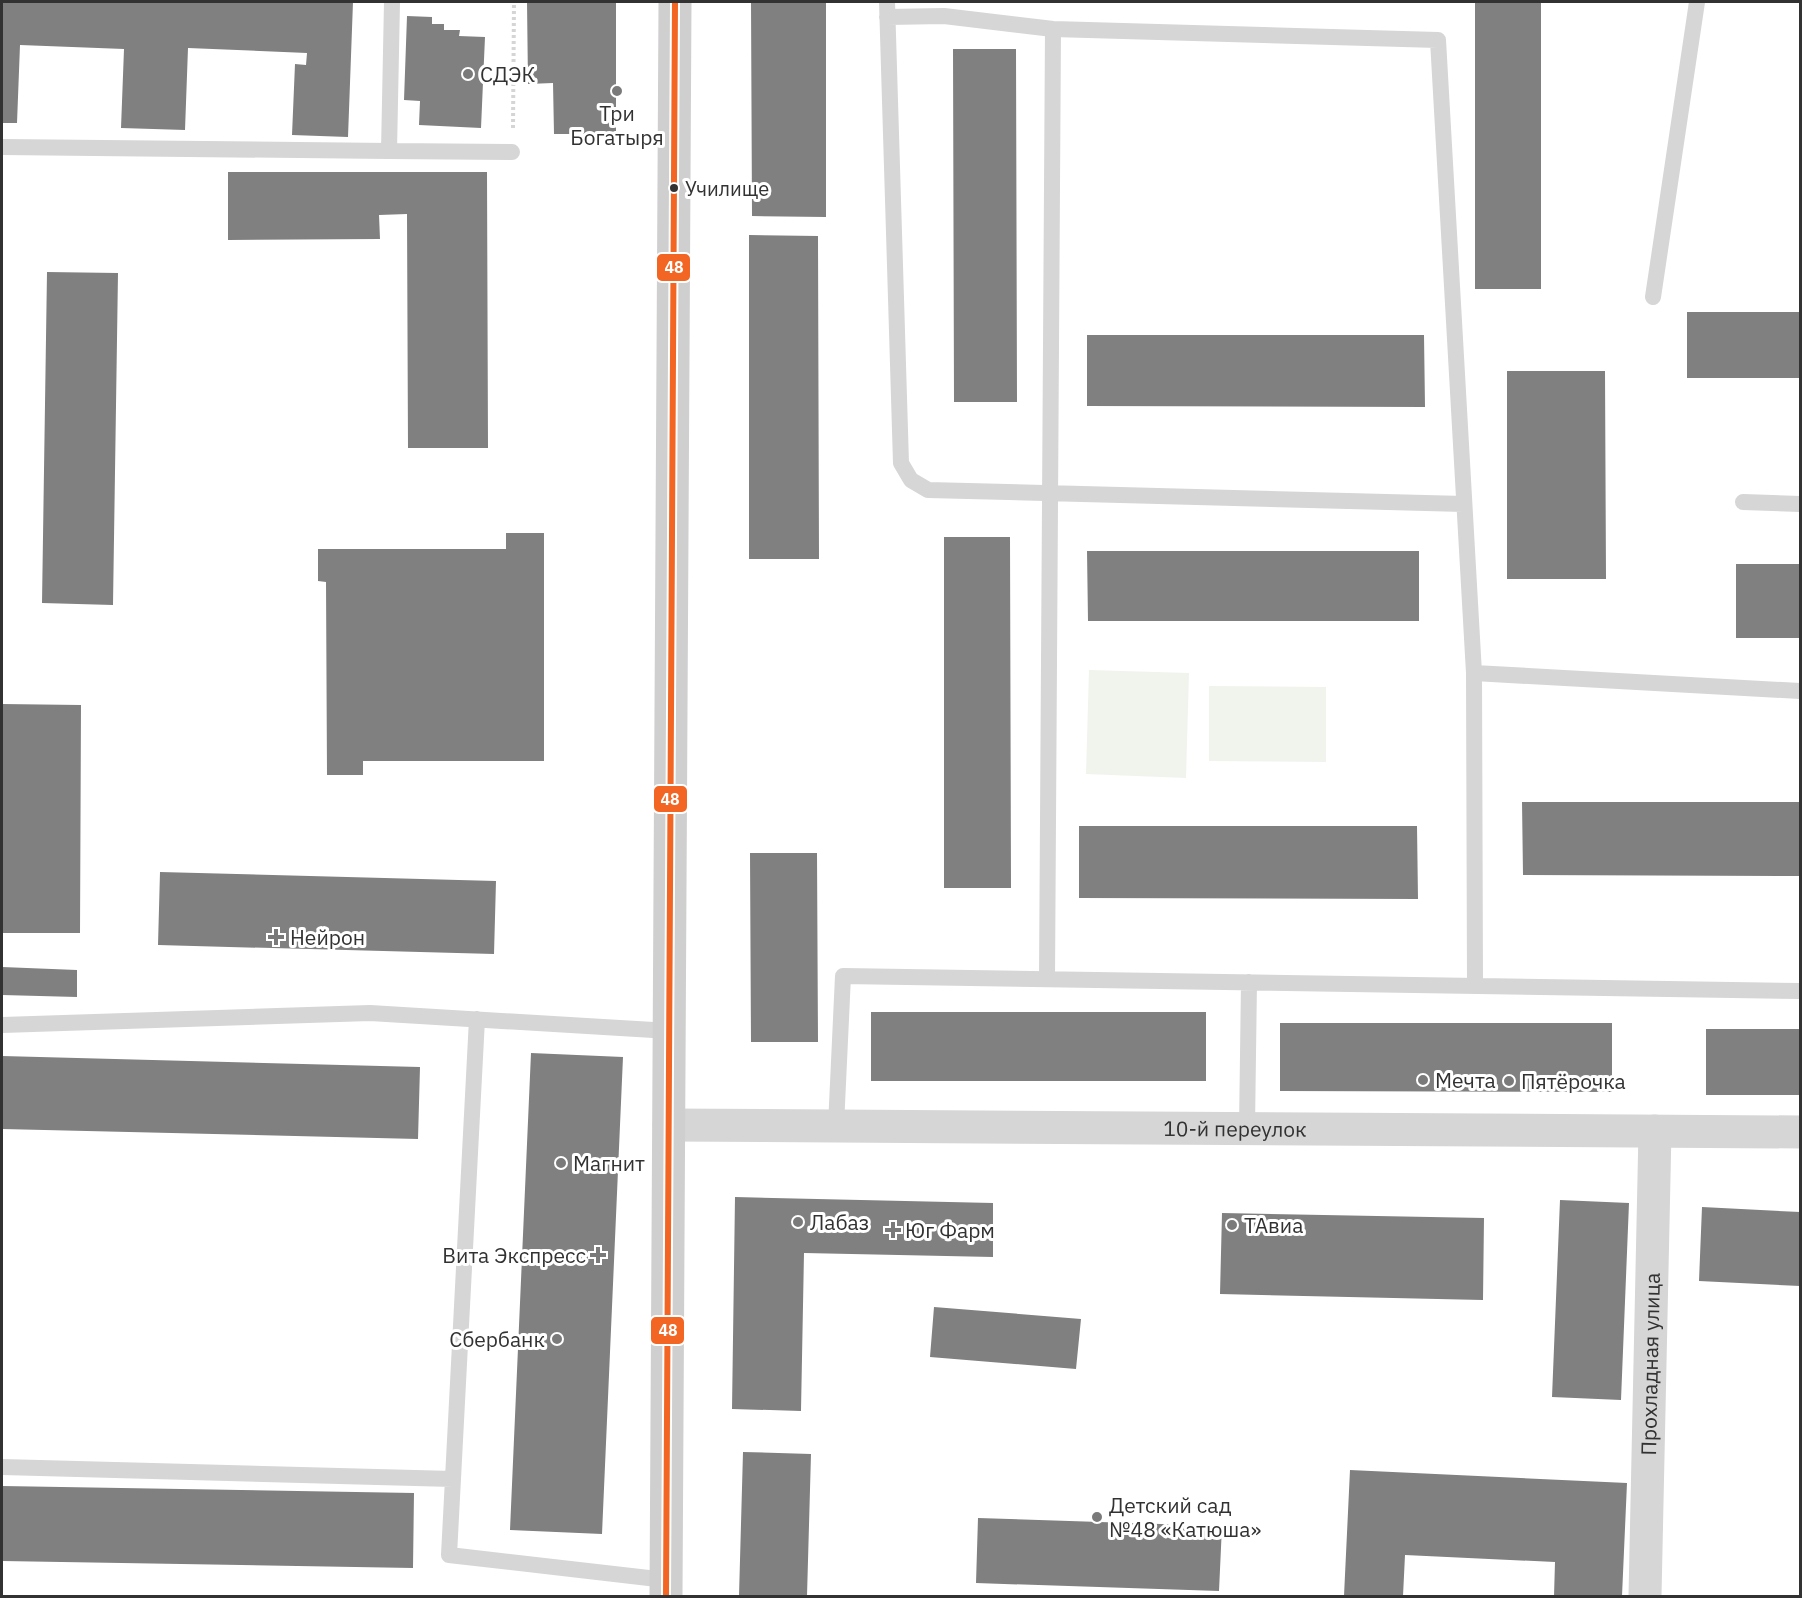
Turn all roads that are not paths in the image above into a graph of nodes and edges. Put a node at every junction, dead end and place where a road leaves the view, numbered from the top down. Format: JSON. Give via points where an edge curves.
{"nodes":[{"id":1,"x":392,"y":2,"type":"edge"},
{"id":2,"x":675,"y":2,"type":"edge"},
{"id":3,"x":1697,"y":2,"type":"edge"},
{"id":4,"x":887,"y":9,"type":"edge"},
{"id":5,"x":1053,"y":29,"type":"junction"},
{"id":6,"x":2,"y":147,"type":"edge"},
{"id":7,"x":389,"y":151,"type":"junction"},
{"id":8,"x":512,"y":152,"type":"road end"},
{"id":9,"x":1653,"y":297,"type":"dead end"},
{"id":10,"x":1050,"y":493,"type":"junction"},
{"id":11,"x":1743,"y":502,"type":"dead end"},
{"id":12,"x":1464,"y":504,"type":"junction"},
{"id":13,"x":1800,"y":504,"type":"edge"},
{"id":14,"x":1474,"y":673,"type":"junction"},
{"id":15,"x":1800,"y":690,"type":"edge"},
{"id":16,"x":1047,"y":979,"type":"junction"},
{"id":17,"x":1249,"y":982,"type":"junction"},
{"id":18,"x":1475,"y":986,"type":"junction"},
{"id":19,"x":1800,"y":991,"type":"edge"},
{"id":20,"x":477,"y":1019,"type":"junction"},
{"id":21,"x":2,"y":1025,"type":"edge"},
{"id":22,"x":670,"y":1031,"type":"junction"},
{"id":23,"x":669,"y":1125,"type":"junction"},
{"id":24,"x":836,"y":1126,"type":"junction"},
{"id":25,"x":1247,"y":1128,"type":"junction"},
{"id":26,"x":1655,"y":1131,"type":"junction"},
{"id":27,"x":1800,"y":1132,"type":"edge"},
{"id":28,"x":2,"y":1467,"type":"edge"},
{"id":29,"x":453,"y":1479,"type":"junction"},
{"id":30,"x":666,"y":1588,"type":"edge"},
{"id":31,"x":1645,"y":1596,"type":"edge"}],
"edges":[{"from":1,"to":7,"type":"lane"},
{"from":2,"to":22,"type":"main road"},
{"from":3,"to":9,"type":"lane"},
{"from":4,"to":5,"type":"lane"},
{"from":4,"to":10,"type":"lane","via":[[901,463],[911,480],[928,490]]},
{"from":5,"to":10,"type":"lane"},
{"from":5,"to":12,"type":"lane","via":[[1438,40]]},
{"from":6,"to":7,"type":"lane"},
{"from":7,"to":8,"type":"lane"},
{"from":10,"to":12,"type":"lane"},
{"from":10,"to":16,"type":"lane"},
{"from":11,"to":13,"type":"lane"},
{"from":12,"to":14,"type":"lane"},
{"from":14,"to":15,"type":"lane"},
{"from":14,"to":18,"type":"lane"},
{"from":16,"to":17,"type":"lane"},
{"from":16,"to":24,"type":"lane","via":[[843,976]]},
{"from":17,"to":18,"type":"lane"},
{"from":17,"to":25,"type":"lane"},
{"from":18,"to":19,"type":"lane"},
{"from":20,"to":21,"type":"lane","via":[[370,1013]]},
{"from":20,"to":22,"type":"lane"},
{"from":20,"to":29,"type":"lane"},
{"from":22,"to":23,"type":"main road"},
{"from":23,"to":24,"type":"street","name":"10-й переулок"},
{"from":23,"to":30,"type":"main road"},
{"from":24,"to":25,"type":"street","name":"10-й переулок"},
{"from":25,"to":26,"type":"street","name":"10-й переулок"},
{"from":26,"to":27,"type":"street","name":"10-й переулок"},
{"from":26,"to":31,"type":"street","name":"Прохладная улица"},
{"from":28,"to":29,"type":"lane"},
{"from":29,"to":30,"type":"lane","via":[[449,1554]]}]}
